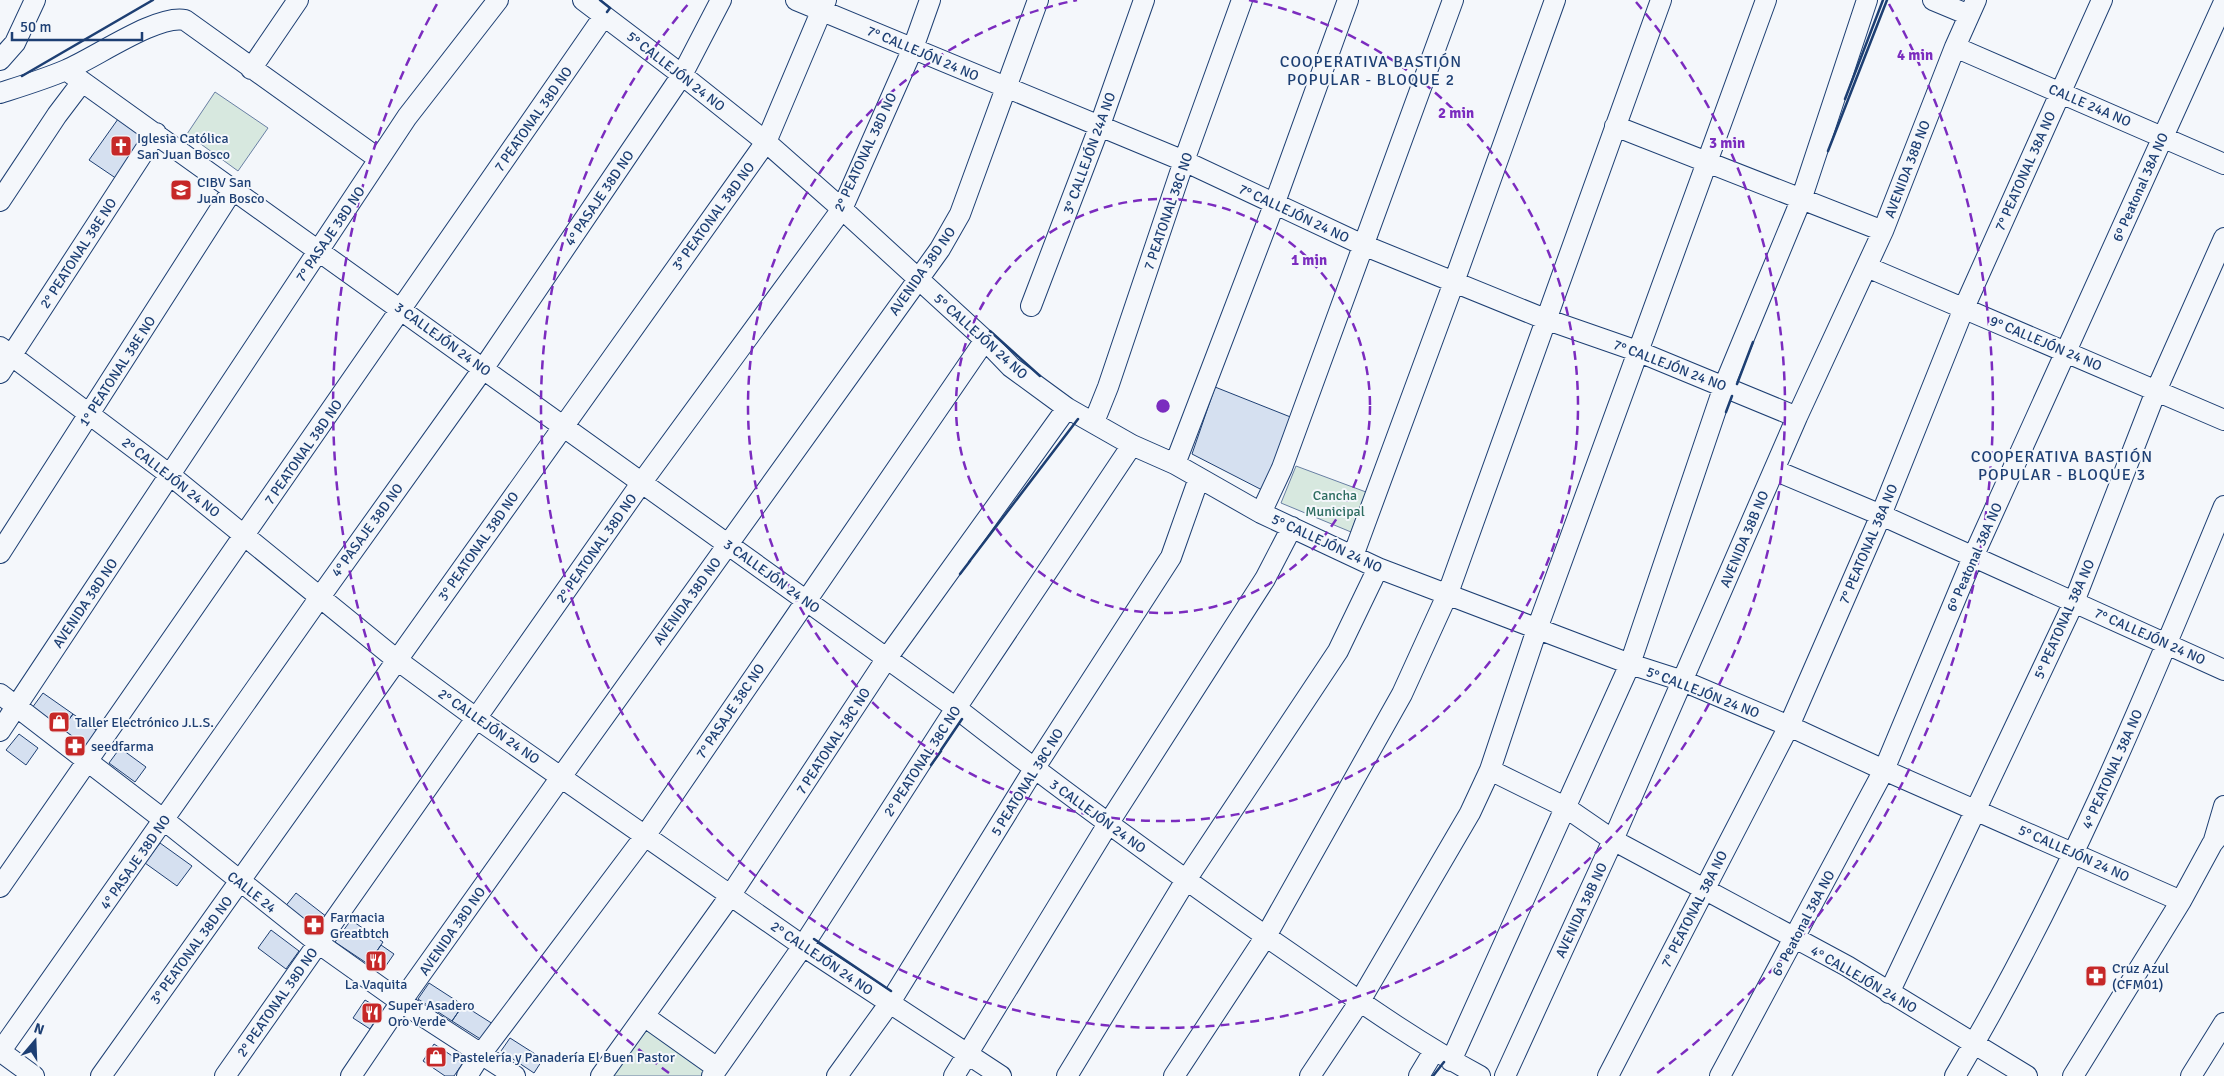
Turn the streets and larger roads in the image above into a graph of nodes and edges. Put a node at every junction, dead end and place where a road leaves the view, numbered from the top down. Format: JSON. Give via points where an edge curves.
{"nodes":[{"id":1,"x":35,"y":0,"type":"edge"},
{"id":2,"x":298,"y":0,"type":"edge"},
{"id":3,"x":498,"y":0,"type":"edge"},
{"id":4,"x":583,"y":0,"type":"edge"},
{"id":5,"x":721,"y":0,"type":"edge"},
{"id":6,"x":796,"y":0,"type":"edge"},
{"id":7,"x":930,"y":0,"type":"edge"},
{"id":8,"x":1038,"y":0,"type":"edge"},
{"id":9,"x":1144,"y":0,"type":"edge"},
{"id":10,"x":1242,"y":0,"type":"edge"},
{"id":11,"x":1348,"y":0,"type":"edge"},
{"id":12,"x":1453,"y":0,"type":"edge"},
{"id":13,"x":1555,"y":0,"type":"edge"},
{"id":14,"x":1661,"y":0,"type":"edge"},
{"id":15,"x":1766,"y":0,"type":"edge"},
{"id":16,"x":1867,"y":0,"type":"edge"},
{"id":17,"x":1933,"y":0,"type":"edge"},
{"id":18,"x":2102,"y":0,"type":"edge"},
{"id":19,"x":2224,"y":2,"type":"edge"},
{"id":20,"x":824,"y":5,"type":"edge"},
{"id":21,"x":1972,"y":8,"type":"edge"},
{"id":22,"x":604,"y":16,"type":"junction"},
{"id":23,"x":1955,"y":47,"type":"junction"},
{"id":24,"x":913,"y":48,"type":"junction"},
{"id":25,"x":0,"y":60,"type":"edge"},
{"id":26,"x":252,"y":69,"type":"junction"},
{"id":27,"x":66,"y":70,"type":"junction"},
{"id":28,"x":682,"y":75,"type":"junction"},
{"id":29,"x":82,"y":82,"type":"junction"},
{"id":30,"x":1006,"y":88,"type":"junction"},
{"id":31,"x":0,"y":93,"type":"edge"},
{"id":32,"x":2060,"y":93,"type":"junction"},
{"id":33,"x":1100,"y":126,"type":"junction"},
{"id":34,"x":1615,"y":126,"type":"junction"},
{"id":35,"x":156,"y":133,"type":"junction"},
{"id":36,"x":2163,"y":137,"type":"junction"},
{"id":37,"x":766,"y":142,"type":"junction"},
{"id":38,"x":379,"y":159,"type":"junction"},
{"id":39,"x":1184,"y":161,"type":"junction"},
{"id":40,"x":1707,"y":161,"type":"junction"},
{"id":41,"x":2224,"y":164,"type":"edge"},
{"id":42,"x":233,"y":189,"type":"junction"},
{"id":43,"x":1801,"y":200,"type":"junction"},
{"id":44,"x":0,"y":201,"type":"edge"},
{"id":45,"x":1274,"y":205,"type":"junction"},
{"id":46,"x":842,"y":209,"type":"junction"},
{"id":47,"x":1883,"y":231,"type":"junction"},
{"id":48,"x":2224,"y":238,"type":"edge"},
{"id":49,"x":1363,"y":245,"type":"junction"},
{"id":50,"x":318,"y":251,"type":"junction"},
{"id":51,"x":1867,"y":267,"type":"junction"},
{"id":52,"x":917,"y":279,"type":"junction"},
{"id":53,"x":1454,"y":282,"type":"junction"},
{"id":54,"x":1031,"y":306,"type":"dead end"},
{"id":55,"x":1964,"y":308,"type":"junction"},
{"id":56,"x":401,"y":310,"type":"junction"},
{"id":57,"x":1544,"y":319,"type":"junction"},
{"id":58,"x":985,"y":340,"type":"junction"},
{"id":59,"x":6,"y":351,"type":"edge"},
{"id":60,"x":1637,"y":351,"type":"junction"},
{"id":61,"x":2066,"y":352,"type":"junction"},
{"id":62,"x":483,"y":369,"type":"junction"},
{"id":63,"x":0,"y":373,"type":"edge"},
{"id":64,"x":1724,"y":386,"type":"junction"},
{"id":65,"x":2156,"y":391,"type":"junction"},
{"id":66,"x":1067,"y":408,"type":"junction"},
{"id":67,"x":89,"y":414,"type":"junction"},
{"id":68,"x":1797,"y":417,"type":"junction"},
{"id":69,"x":2224,"y":420,"type":"edge"},
{"id":70,"x":1094,"y":422,"type":"junction"},
{"id":71,"x":563,"y":426,"type":"junction"},
{"id":72,"x":1132,"y":445,"type":"junction"},
{"id":73,"x":1175,"y":464,"type":"junction"},
{"id":74,"x":1774,"y":470,"type":"junction"},
{"id":75,"x":170,"y":474,"type":"junction"},
{"id":76,"x":1199,"y":478,"type":"junction"},
{"id":77,"x":642,"y":482,"type":"junction"},
{"id":78,"x":2224,"y":506,"type":"edge"},
{"id":79,"x":1261,"y":513,"type":"junction"},
{"id":80,"x":1881,"y":515,"type":"junction"},
{"id":81,"x":1292,"y":527,"type":"junction"},
{"id":82,"x":245,"y":536,"type":"junction"},
{"id":83,"x":728,"y":544,"type":"junction"},
{"id":84,"x":0,"y":553,"type":"edge"},
{"id":85,"x":1353,"y":556,"type":"junction"},
{"id":86,"x":1973,"y":557,"type":"junction"},
{"id":87,"x":1378,"y":568,"type":"junction"},
{"id":88,"x":1448,"y":593,"type":"junction"},
{"id":89,"x":320,"y":597,"type":"junction"},
{"id":90,"x":805,"y":600,"type":"junction"},
{"id":91,"x":2074,"y":602,"type":"junction"},
{"id":92,"x":1537,"y":629,"type":"junction"},
{"id":93,"x":2167,"y":645,"type":"junction"},
{"id":94,"x":887,"y":658,"type":"junction"},
{"id":95,"x":397,"y":660,"type":"junction"},
{"id":96,"x":1630,"y":664,"type":"junction"},
{"id":97,"x":2224,"y":670,"type":"edge"},
{"id":98,"x":1682,"y":680,"type":"junction"},
{"id":99,"x":0,"y":694,"type":"edge"},
{"id":100,"x":16,"y":706,"type":"junction"},
{"id":101,"x":956,"y":708,"type":"junction"},
{"id":102,"x":476,"y":718,"type":"junction"},
{"id":103,"x":1789,"y":726,"type":"junction"},
{"id":104,"x":0,"y":731,"type":"edge"},
{"id":105,"x":88,"y":762,"type":"junction"},
{"id":106,"x":1034,"y":769,"type":"junction"},
{"id":107,"x":1490,"y":770,"type":"junction"},
{"id":108,"x":1884,"y":770,"type":"junction"},
{"id":109,"x":562,"y":777,"type":"junction"},
{"id":110,"x":2224,"y":806,"type":"edge"},
{"id":111,"x":1565,"y":807,"type":"junction"},
{"id":112,"x":1977,"y":810,"type":"junction"},
{"id":113,"x":164,"y":820,"type":"junction"},
{"id":114,"x":1108,"y":824,"type":"junction"},
{"id":115,"x":645,"y":836,"type":"junction"},
{"id":116,"x":1613,"y":840,"type":"junction"},
{"id":117,"x":2220,"y":842,"type":"edge"},
{"id":118,"x":2075,"y":853,"type":"junction"},
{"id":119,"x":1186,"y":880,"type":"junction"},
{"id":120,"x":240,"y":883,"type":"junction"},
{"id":121,"x":0,"y":887,"type":"edge"},
{"id":122,"x":1704,"y":890,"type":"junction"},
{"id":123,"x":730,"y":896,"type":"junction"},
{"id":124,"x":2181,"y":901,"type":"junction"},
{"id":125,"x":1266,"y":936,"type":"junction"},
{"id":126,"x":1795,"y":939,"type":"junction"},
{"id":127,"x":318,"y":944,"type":"junction"},
{"id":128,"x":803,"y":946,"type":"junction"},
{"id":129,"x":1889,"y":993,"type":"junction"},
{"id":130,"x":1360,"y":1001,"type":"junction"},
{"id":131,"x":401,"y":1002,"type":"junction"},
{"id":132,"x":889,"y":1004,"type":"junction"},
{"id":133,"x":644,"y":1016,"type":"junction"},
{"id":134,"x":2224,"y":1023,"type":"edge"},
{"id":135,"x":1975,"y":1043,"type":"junction"},
{"id":136,"x":0,"y":1051,"type":"edge"},
{"id":137,"x":1434,"y":1051,"type":"junction"},
{"id":138,"x":481,"y":1054,"type":"junction"},
{"id":139,"x":968,"y":1055,"type":"junction"},
{"id":140,"x":1452,"y":1061,"type":"junction"},
{"id":141,"x":714,"y":1072,"type":"edge"},
{"id":142,"x":34,"y":1076,"type":"edge"},
{"id":143,"x":101,"y":1076,"type":"edge"},
{"id":144,"x":224,"y":1076,"type":"edge"},
{"id":145,"x":351,"y":1076,"type":"edge"},
{"id":146,"x":467,"y":1076,"type":"edge"},
{"id":147,"x":515,"y":1076,"type":"edge"},
{"id":148,"x":602,"y":1076,"type":"edge"},
{"id":149,"x":837,"y":1076,"type":"edge"},
{"id":150,"x":954,"y":1076,"type":"edge"},
{"id":151,"x":1000,"y":1076,"type":"edge"},
{"id":152,"x":1067,"y":1076,"type":"edge"},
{"id":153,"x":1174,"y":1076,"type":"edge"},
{"id":154,"x":1310,"y":1076,"type":"edge"},
{"id":155,"x":1419,"y":1076,"type":"edge"},
{"id":156,"x":1480,"y":1076,"type":"edge"},
{"id":157,"x":1505,"y":1076,"type":"edge"},
{"id":158,"x":1608,"y":1076,"type":"edge"},
{"id":159,"x":1720,"y":1076,"type":"edge"},
{"id":160,"x":1955,"y":1076,"type":"edge"},
{"id":161,"x":2027,"y":1076,"type":"edge"},
{"id":162,"x":2073,"y":1076,"type":"edge"},
{"id":163,"x":2191,"y":1076,"type":"edge"}],
"edges":[{"from":1,"to":25,"type":"street","via":[[15,43]]},
{"from":2,"to":26,"type":"street"},
{"from":3,"to":38,"type":"street","name":"7° PASAJE 38D NO","via":[[407,117]]},
{"from":4,"to":22,"type":"street","name":"5° CALLEJÓN 24 NO"},
{"from":5,"to":28,"type":"street","name":"4° PASAJE 38D NO"},
{"from":6,"to":20,"type":"street","name":"7° CALLEJÓN 24 NO"},
{"from":7,"to":24,"type":"street","name":"2° PEATONAL 38D NO"},
{"from":8,"to":30,"type":"street","name":"AVENIDA 38D NO"},
{"from":9,"to":33,"type":"street","name":"3° CALLEJÓN 24A NO"},
{"from":10,"to":39,"type":"street","name":"7 PEATONAL 38C NO"},
{"from":11,"to":45,"type":"street"},
{"from":12,"to":49,"type":"street"},
{"from":13,"to":53,"type":"street"},
{"from":14,"to":34,"type":"street"},
{"from":15,"to":40,"type":"street"},
{"from":16,"to":43,"type":"street"},
{"from":17,"to":21,"type":"street"},
{"from":18,"to":32,"type":"street","name":"7° PEATONAL 38A NO"},
{"from":19,"to":36,"type":"street","name":"6º Peatonal 38A NO"},
{"from":20,"to":24,"type":"street","name":"7° CALLEJÓN 24 NO"},
{"from":20,"to":37,"type":"street","name":"3° PEATONAL 38D NO"},
{"from":21,"to":23,"type":"street","name":"AVENIDA 38B NO"},
{"from":22,"to":28,"type":"street","name":"5° CALLEJÓN 24 NO"},
{"from":22,"to":56,"type":"street","name":"7 PEATONAL 38D NO"},
{"from":23,"to":32,"type":"street","name":"CALLE 24A NO"},
{"from":23,"to":47,"type":"street","name":"AVENIDA 38B NO"},
{"from":24,"to":30,"type":"street","name":"7° CALLEJÓN 24 NO"},
{"from":24,"to":46,"type":"street","name":"2° PEATONAL 38D NO"},
{"from":26,"to":27,"type":"street","via":[[186,20],[176,18],[153,26]]},
{"from":26,"to":38,"type":"street"},
{"from":27,"to":29,"type":"street","name":"3 CALLEJÓN 24 NO"},
{"from":27,"to":31,"type":"street"},
{"from":28,"to":37,"type":"street","name":"5° CALLEJÓN 24 NO"},
{"from":28,"to":62,"type":"street","name":"4° PASAJE 38D NO"},
{"from":29,"to":35,"type":"street","name":"3 CALLEJÓN 24 NO"},
{"from":29,"to":44,"type":"street"},
{"from":30,"to":33,"type":"street","name":"7° CALLEJÓN 24 NO"},
{"from":30,"to":52,"type":"street","name":"AVENIDA 38D NO","via":[[960,214],[940,249]]},
{"from":32,"to":36,"type":"street","name":"CALLE 24A NO"},
{"from":32,"to":55,"type":"street","name":"7° PEATONAL 38A NO"},
{"from":33,"to":39,"type":"street","name":"7° CALLEJÓN 24 NO"},
{"from":33,"to":54,"type":"street","name":"3° CALLEJÓN 24A NO"},
{"from":34,"to":40,"type":"street"},
{"from":34,"to":57,"type":"street"},
{"from":35,"to":42,"type":"street","name":"3 CALLEJÓN 24 NO"},
{"from":35,"to":59,"type":"street","name":"2° PEATONAL 38E NO"},
{"from":36,"to":41,"type":"street","name":"CALLE 24A NO"},
{"from":36,"to":61,"type":"street","name":"6º Peatonal 38A NO"},
{"from":37,"to":46,"type":"street","name":"5° CALLEJÓN 24 NO"},
{"from":37,"to":71,"type":"street","name":"3° PEATONAL 38D NO"},
{"from":38,"to":50,"type":"street","name":"7° PASAJE 38D NO"},
{"from":39,"to":45,"type":"street","name":"7° CALLEJÓN 24 NO"},
{"from":39,"to":70,"type":"street","name":"7 PEATONAL 38C NO"},
{"from":40,"to":43,"type":"street"},
{"from":40,"to":60,"type":"street"},
{"from":42,"to":50,"type":"street","name":"3 CALLEJÓN 24 NO"},
{"from":42,"to":67,"type":"street","name":"1° PEATONAL 38E NO"},
{"from":43,"to":47,"type":"street"},
{"from":43,"to":64,"type":"street"},
{"from":45,"to":49,"type":"street","name":"7° CALLEJÓN 24 NO"},
{"from":45,"to":73,"type":"street"},
{"from":46,"to":52,"type":"street","name":"5° CALLEJÓN 24 NO"},
{"from":46,"to":77,"type":"street","name":"2° PEATONAL 38D NO"},
{"from":47,"to":51,"type":"street","name":"AVENIDA 38B NO"},
{"from":48,"to":65,"type":"street","name":"5° PEATONAL 38A NO"},
{"from":49,"to":53,"type":"street","name":"7° CALLEJÓN 24 NO"},
{"from":49,"to":79,"type":"street","via":[[1282,468]]},
{"from":50,"to":56,"type":"street","name":"3 CALLEJÓN 24 NO"},
{"from":50,"to":75,"type":"street","name":"7° PASAJE 38D NO"},
{"from":51,"to":55,"type":"street","name":"9° CALLEJÓN 24 NO"},
{"from":51,"to":68,"type":"street","name":"AVENIDA 38B NO"},
{"from":52,"to":58,"type":"street","name":"5° CALLEJÓN 24 NO"},
{"from":52,"to":83,"type":"street","name":"AVENIDA 38D NO"},
{"from":53,"to":57,"type":"street","name":"7° CALLEJÓN 24 NO"},
{"from":53,"to":85,"type":"street"},
{"from":55,"to":61,"type":"street","name":"9° CALLEJÓN 24 NO"},
{"from":55,"to":80,"type":"street","name":"7° PEATONAL 38A NO"},
{"from":56,"to":62,"type":"street","name":"3 CALLEJÓN 24 NO"},
{"from":56,"to":82,"type":"street","name":"7 PEATONAL 38D NO"},
{"from":57,"to":60,"type":"street","name":"7° CALLEJÓN 24 NO"},
{"from":57,"to":88,"type":"street"},
{"from":58,"to":66,"type":"street","name":"5° CALLEJÓN 24 NO","via":[[1011,367]]},
{"from":58,"to":90,"type":"street","name":"7° PASAJE 38C NO"},
{"from":59,"to":63,"type":"street","name":"2° PEATONAL 38E NO"},
{"from":59,"to":67,"type":"street","name":"2° CALLEJÓN 24 NO"},
{"from":60,"to":64,"type":"street","name":"7° CALLEJÓN 24 NO"},
{"from":60,"to":92,"type":"street"},
{"from":61,"to":65,"type":"street","name":"9° CALLEJÓN 24 NO"},
{"from":61,"to":86,"type":"street","name":"6º Peatonal 38A NO"},
{"from":62,"to":71,"type":"street","name":"3 CALLEJÓN 24 NO"},
{"from":62,"to":89,"type":"street","name":"4° PASAJE 38D NO"},
{"from":64,"to":68,"type":"street","name":"7° CALLEJÓN 24 NO"},
{"from":64,"to":96,"type":"street"},
{"from":65,"to":69,"type":"street","name":"9° CALLEJÓN 24 NO"},
{"from":65,"to":91,"type":"street","name":"5° PEATONAL 38A NO"},
{"from":66,"to":70,"type":"street","name":"5° CALLEJÓN 24 NO"},
{"from":66,"to":94,"type":"street","name":"7 PEATONAL 38C NO"},
{"from":67,"to":75,"type":"street","name":"2° CALLEJÓN 24 NO"},
{"from":67,"to":84,"type":"street","name":"1° PEATONAL 38E NO"},
{"from":68,"to":74,"type":"street","name":"AVENIDA 38B NO"},
{"from":70,"to":72,"type":"street","name":"5° CALLEJÓN 24 NO"},
{"from":71,"to":77,"type":"street","name":"3 CALLEJÓN 24 NO"},
{"from":71,"to":95,"type":"street","name":"3° PEATONAL 38D NO"},
{"from":72,"to":73,"type":"street","name":"5° CALLEJÓN 24 NO"},
{"from":72,"to":101,"type":"street","name":"2° PEATONAL 38C NO"},
{"from":73,"to":76,"type":"street","name":"5° CALLEJÓN 24 NO"},
{"from":74,"to":80,"type":"street","name":"7° CALLEJÓN 24 NO"},
{"from":74,"to":98,"type":"street","name":"AVENIDA 38B NO"},
{"from":75,"to":82,"type":"street","name":"2° CALLEJÓN 24 NO"},
{"from":75,"to":100,"type":"street","name":"AVENIDA 38D NO"},
{"from":76,"to":79,"type":"street","name":"5° CALLEJÓN 24 NO"},
{"from":76,"to":106,"type":"street","name":"5 PEATONAL 38C NO","via":[[1171,557]]},
{"from":77,"to":83,"type":"street","name":"3 CALLEJÓN 24 NO"},
{"from":77,"to":102,"type":"street","name":"2° PEATONAL 38D NO"},
{"from":78,"to":93,"type":"street","name":"4° PEATONAL 38A NO"},
{"from":79,"to":81,"type":"street","name":"5° CALLEJÓN 24 NO"},
{"from":80,"to":86,"type":"street","name":"7° CALLEJÓN 24 NO"},
{"from":80,"to":103,"type":"street","name":"7° PEATONAL 38A NO"},
{"from":81,"to":85,"type":"street","name":"5° CALLEJÓN 24 NO"},
{"from":81,"to":114,"type":"street","via":[[1265,579]]},
{"from":82,"to":89,"type":"street","name":"2° CALLEJÓN 24 NO"},
{"from":82,"to":105,"type":"street","name":"7 PEATONAL 38D NO"},
{"from":83,"to":90,"type":"street","name":"3 CALLEJÓN 24 NO"},
{"from":83,"to":109,"type":"street","name":"AVENIDA 38D NO"},
{"from":85,"to":87,"type":"street","name":"5° CALLEJÓN 24 NO"},
{"from":86,"to":91,"type":"street","name":"7° CALLEJÓN 24 NO"},
{"from":86,"to":108,"type":"street","name":"6º Peatonal 38A NO"},
{"from":87,"to":88,"type":"street","name":"5° CALLEJÓN 24 NO"},
{"from":87,"to":119,"type":"street","via":[[1338,651]]},
{"from":88,"to":92,"type":"street","name":"5° CALLEJÓN 24 NO"},
{"from":88,"to":125,"type":"street","via":[[1402,694]]},
{"from":89,"to":95,"type":"street","name":"2° CALLEJÓN 24 NO"},
{"from":89,"to":113,"type":"street","name":"4° PASAJE 38D NO"},
{"from":90,"to":94,"type":"street","name":"3 CALLEJÓN 24 NO"},
{"from":90,"to":115,"type":"street","name":"7° PASAJE 38C NO"},
{"from":91,"to":93,"type":"street","name":"7° CALLEJÓN 24 NO"},
{"from":91,"to":112,"type":"street","name":"5° PEATONAL 38A NO"},
{"from":92,"to":96,"type":"street","name":"5° CALLEJÓN 24 NO"},
{"from":92,"to":107,"type":"street"},
{"from":93,"to":97,"type":"street","name":"7° CALLEJÓN 24 NO"},
{"from":93,"to":118,"type":"street","name":"4° PEATONAL 38A NO"},
{"from":94,"to":101,"type":"street","name":"3 CALLEJÓN 24 NO"},
{"from":94,"to":123,"type":"street","name":"7 PEATONAL 38C NO"},
{"from":95,"to":102,"type":"street","name":"2° CALLEJÓN 24 NO"},
{"from":95,"to":120,"type":"street","name":"3° PEATONAL 38D NO"},
{"from":96,"to":98,"type":"street","name":"5° CALLEJÓN 24 NO"},
{"from":96,"to":111,"type":"street"},
{"from":98,"to":103,"type":"street","name":"5° CALLEJÓN 24 NO"},
{"from":98,"to":116,"type":"street","name":"AVENIDA 38B NO"},
{"from":99,"to":100,"type":"street","name":"CALLE 24"},
{"from":100,"to":104,"type":"street","name":"AVENIDA 38D NO"},
{"from":100,"to":105,"type":"street","name":"CALLE 24"},
{"from":101,"to":106,"type":"street","name":"3 CALLEJÓN 24 NO"},
{"from":101,"to":128,"type":"street","name":"2° PEATONAL 38C NO"},
{"from":102,"to":109,"type":"street","name":"2° CALLEJÓN 24 NO"},
{"from":102,"to":127,"type":"street","name":"2° PEATONAL 38D NO"},
{"from":103,"to":108,"type":"street","name":"5° CALLEJÓN 24 NO"},
{"from":103,"to":122,"type":"street","name":"7° PEATONAL 38A NO"},
{"from":105,"to":113,"type":"street","name":"CALLE 24"},
{"from":105,"to":121,"type":"street","name":"7 PEATONAL 38D NO"},
{"from":106,"to":114,"type":"street","name":"3 CALLEJÓN 24 NO"},
{"from":106,"to":132,"type":"street","name":"5 PEATONAL 38C NO"},
{"from":107,"to":111,"type":"street","name":"4° CALLEJÓN 24 NO"},
{"from":107,"to":130,"type":"street","via":[[1470,813]]},
{"from":108,"to":112,"type":"street","name":"5° CALLEJÓN 24 NO"},
{"from":108,"to":126,"type":"street","name":"6º Peatonal 38A NO"},
{"from":109,"to":115,"type":"street","name":"2° CALLEJÓN 24 NO"},
{"from":109,"to":131,"type":"street","name":"AVENIDA 38D NO"},
{"from":110,"to":117,"type":"street"},
{"from":111,"to":116,"type":"street","name":"4° CALLEJÓN 24 NO"},
{"from":111,"to":140,"type":"street"},
{"from":112,"to":118,"type":"street","name":"5° CALLEJÓN 24 NO"},
{"from":112,"to":129,"type":"street","name":"5° PEATONAL 38A NO"},
{"from":113,"to":120,"type":"street","name":"CALLE 24"},
{"from":113,"to":136,"type":"street","name":"4° PASAJE 38D NO"},
{"from":114,"to":119,"type":"street","name":"3 CALLEJÓN 24 NO"},
{"from":114,"to":139,"type":"street"},
{"from":115,"to":123,"type":"street","name":"2° CALLEJÓN 24 NO"},
{"from":115,"to":138,"type":"street","name":"7° PASAJE 38C NO"},
{"from":116,"to":122,"type":"street","name":"4° CALLEJÓN 24 NO"},
{"from":116,"to":157,"type":"street","name":"AVENIDA 38B NO"},
{"from":117,"to":124,"type":"street"},
{"from":118,"to":124,"type":"street","name":"5° CALLEJÓN 24 NO"},
{"from":118,"to":135,"type":"street","name":"4° PEATONAL 38A NO"},
{"from":119,"to":125,"type":"street","name":"3 CALLEJÓN 24 NO"},
{"from":119,"to":152,"type":"street"},
{"from":120,"to":127,"type":"street","name":"CALLE 24"},
{"from":120,"to":143,"type":"street","name":"3° PEATONAL 38D NO"},
{"from":122,"to":126,"type":"street","name":"4° CALLEJÓN 24 NO"},
{"from":122,"to":158,"type":"street","name":"7° PEATONAL 38A NO"},
{"from":123,"to":128,"type":"street","name":"2° CALLEJÓN 24 NO"},
{"from":123,"to":133,"type":"street","name":"7 PEATONAL 38C NO"},
{"from":124,"to":162,"type":"street"},
{"from":125,"to":130,"type":"street","name":"3 CALLEJÓN 24 NO"},
{"from":125,"to":153,"type":"street"},
{"from":126,"to":129,"type":"street","name":"4° CALLEJÓN 24 NO"},
{"from":126,"to":159,"type":"street","name":"6º Peatonal 38A NO"},
{"from":127,"to":131,"type":"street","name":"CALLE 24"},
{"from":127,"to":144,"type":"street","name":"2° PEATONAL 38D NO"},
{"from":128,"to":132,"type":"street","name":"2° CALLEJÓN 24 NO"},
{"from":128,"to":141,"type":"street","name":"2° PEATONAL 38C NO"},
{"from":129,"to":135,"type":"street","name":"4° CALLEJÓN 24 NO"},
{"from":130,"to":137,"type":"street","name":"3 CALLEJÓN 24 NO"},
{"from":130,"to":154,"type":"street"},
{"from":131,"to":138,"type":"street","name":"CALLE 24"},
{"from":131,"to":145,"type":"street","name":"AVENIDA 38D NO"},
{"from":132,"to":139,"type":"street","name":"2° CALLEJÓN 24 NO"},
{"from":132,"to":149,"type":"street","name":"5 PEATONAL 38C NO"},
{"from":133,"to":141,"type":"street"},
{"from":133,"to":148,"type":"street","name":"7 PEATONAL 38C NO"},
{"from":134,"to":163,"type":"street"},
{"from":135,"to":160,"type":"street","name":"4° PEATONAL 38A NO"},
{"from":135,"to":161,"type":"street","name":"4° CALLEJÓN 24 NO"},
{"from":136,"to":142,"type":"street"},
{"from":137,"to":140,"type":"street","name":"3 CALLEJÓN 24 NO"},
{"from":137,"to":155,"type":"street"},
{"from":138,"to":146,"type":"street","name":"7° PASAJE 38C NO"},
{"from":138,"to":147,"type":"street","name":"CALLE 24"},
{"from":139,"to":150,"type":"street"},
{"from":139,"to":151,"type":"street","name":"2° CALLEJÓN 24 NO"},
{"from":140,"to":156,"type":"street","name":"3 CALLEJÓN 24 NO"}]}
